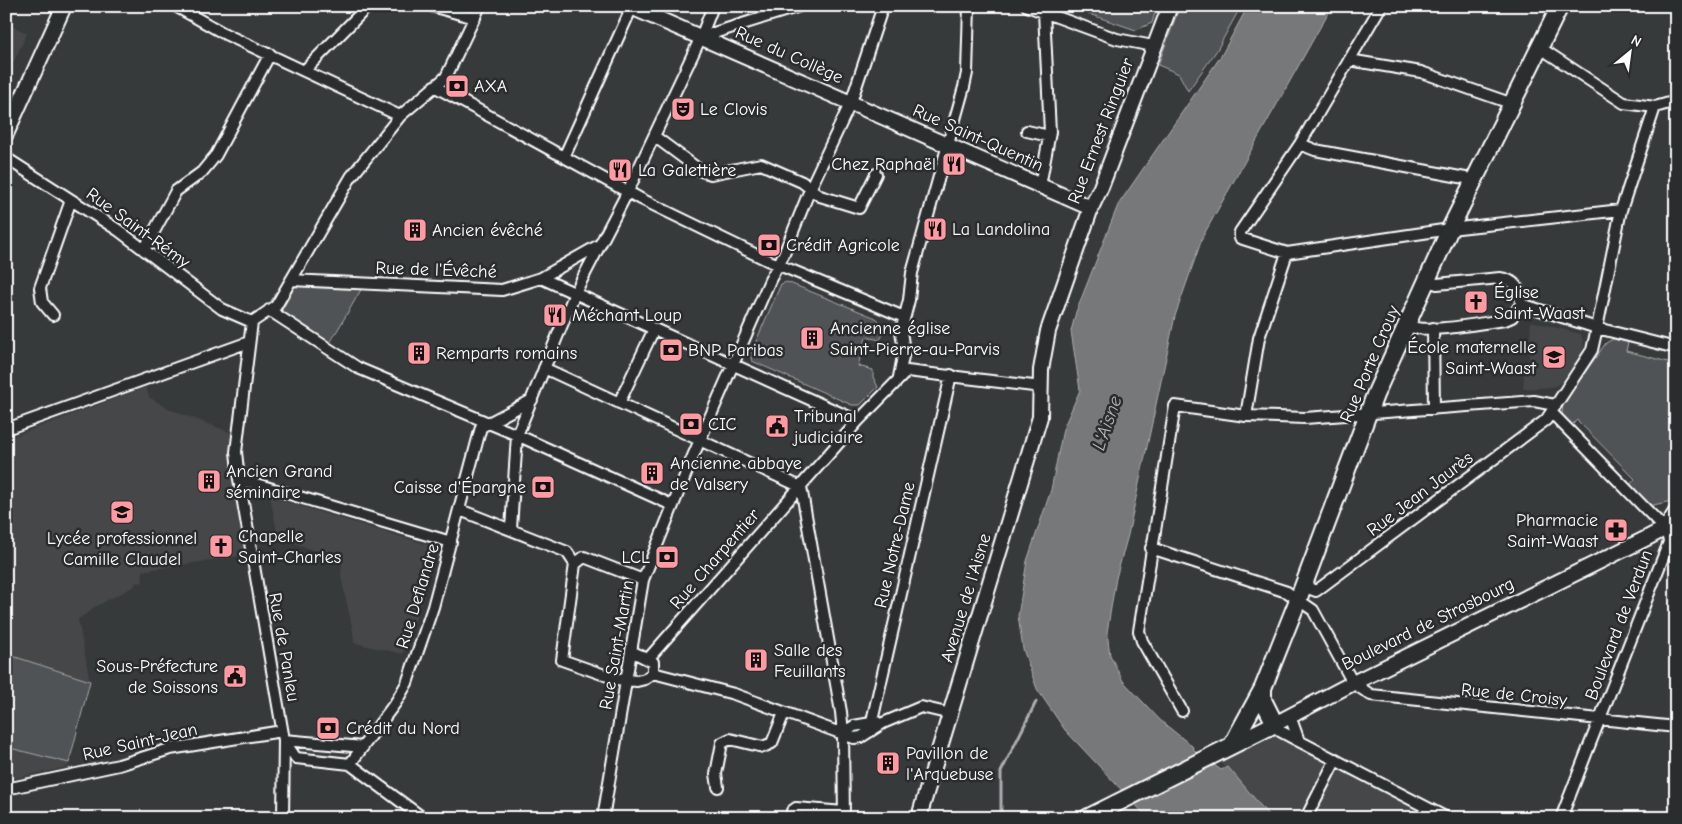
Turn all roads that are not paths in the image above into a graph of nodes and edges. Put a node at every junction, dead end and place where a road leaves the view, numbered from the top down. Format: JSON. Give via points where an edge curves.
{"nodes":[{"id":1,"x":64,"y":6,"type":"edge"},
{"id":2,"x":368,"y":6,"type":"edge"},
{"id":3,"x":431,"y":6,"type":"edge"},
{"id":4,"x":480,"y":6,"type":"edge"},
{"id":5,"x":713,"y":6,"type":"edge"},
{"id":6,"x":800,"y":6,"type":"edge"},
{"id":7,"x":883,"y":6,"type":"edge"},
{"id":8,"x":969,"y":6,"type":"edge"},
{"id":9,"x":1026,"y":6,"type":"edge"},
{"id":10,"x":1168,"y":6,"type":"edge"},
{"id":11,"x":1381,"y":6,"type":"edge"},
{"id":12,"x":1560,"y":6,"type":"edge"},
{"id":13,"x":180,"y":7,"type":"edge"},
{"id":14,"x":630,"y":7,"type":"edge"},
{"id":15,"x":1044,"y":12,"type":"junction"},
{"id":16,"x":475,"y":18,"type":"junction"},
{"id":17,"x":701,"y":37,"type":"junction"},
{"id":18,"x":1153,"y":46,"type":"junction"},
{"id":19,"x":1539,"y":47,"type":"junction"},
{"id":20,"x":270,"y":54,"type":"junction"},
{"id":21,"x":1349,"y":60,"type":"junction"},
{"id":22,"x":305,"y":70,"type":"junction"},
{"id":23,"x":434,"y":86,"type":"junction"},
{"id":24,"x":851,"y":102,"type":"junction"},
{"id":25,"x":1676,"y":102,"type":"edge"},
{"id":26,"x":1513,"y":104,"type":"junction"},
{"id":27,"x":1654,"y":107,"type":"junction"},
{"id":28,"x":400,"y":116,"type":"junction"},
{"id":29,"x":1027,"y":131,"type":"dead end"},
{"id":30,"x":6,"y":134,"type":"edge"},
{"id":31,"x":654,"y":136,"type":"junction"},
{"id":32,"x":1049,"y":136,"type":"junction"},
{"id":33,"x":1300,"y":144,"type":"junction"},
{"id":34,"x":948,"y":145,"type":"junction"},
{"id":35,"x":565,"y":156,"type":"junction"},
{"id":36,"x":6,"y":158,"type":"edge"},
{"id":37,"x":876,"y":174,"type":"dead end"},
{"id":38,"x":1476,"y":180,"type":"junction"},
{"id":39,"x":1043,"y":187,"type":"junction"},
{"id":40,"x":811,"y":188,"type":"junction"},
{"id":41,"x":628,"y":191,"type":"junction"},
{"id":42,"x":71,"y":200,"type":"junction"},
{"id":43,"x":1091,"y":208,"type":"junction"},
{"id":44,"x":1622,"y":210,"type":"junction"},
{"id":45,"x":1450,"y":229,"type":"junction"},
{"id":46,"x":599,"y":244,"type":"junction"},
{"id":47,"x":144,"y":250,"type":"junction"},
{"id":48,"x":1287,"y":253,"type":"junction"},
{"id":49,"x":778,"y":264,"type":"junction"},
{"id":50,"x":541,"y":278,"type":"junction"},
{"id":51,"x":291,"y":280,"type":"junction"},
{"id":52,"x":1427,"y":281,"type":"junction"},
{"id":53,"x":575,"y":293,"type":"junction"},
{"id":54,"x":1521,"y":304,"type":"junction"},
{"id":55,"x":269,"y":310,"type":"junction"},
{"id":56,"x":53,"y":315,"type":"dead end"},
{"id":57,"x":904,"y":317,"type":"junction"},
{"id":58,"x":252,"y":322,"type":"junction"},
{"id":59,"x":1408,"y":326,"type":"junction"},
{"id":60,"x":1433,"y":328,"type":"junction"},
{"id":61,"x":1597,"y":328,"type":"junction"},
{"id":62,"x":654,"y":329,"type":"junction"},
{"id":63,"x":249,"y":342,"type":"junction"},
{"id":64,"x":1676,"y":348,"type":"edge"},
{"id":65,"x":904,"y":351,"type":"junction"},
{"id":66,"x":733,"y":364,"type":"junction"},
{"id":67,"x":544,"y":368,"type":"junction"},
{"id":68,"x":907,"y":373,"type":"junction"},
{"id":69,"x":951,"y":376,"type":"junction"},
{"id":70,"x":1042,"y":387,"type":"junction"},
{"id":71,"x":532,"y":400,"type":"junction"},
{"id":72,"x":619,"y":403,"type":"junction"},
{"id":73,"x":1434,"y":409,"type":"junction"},
{"id":74,"x":1554,"y":409,"type":"junction"},
{"id":75,"x":1369,"y":413,"type":"junction"},
{"id":76,"x":1246,"y":416,"type":"junction"},
{"id":77,"x":858,"y":421,"type":"junction"},
{"id":78,"x":486,"y":424,"type":"junction"},
{"id":79,"x":6,"y":429,"type":"edge"},
{"id":80,"x":517,"y":436,"type":"junction"},
{"id":81,"x":700,"y":440,"type":"junction"},
{"id":82,"x":239,"y":479,"type":"junction"},
{"id":83,"x":801,"y":486,"type":"junction"},
{"id":84,"x":672,"y":505,"type":"junction"},
{"id":85,"x":460,"y":510,"type":"junction"},
{"id":86,"x":1676,"y":512,"type":"edge"},
{"id":87,"x":1666,"y":528,"type":"junction"},
{"id":88,"x":511,"y":529,"type":"junction"},
{"id":89,"x":1676,"y":540,"type":"edge"},
{"id":90,"x":451,"y":542,"type":"junction"},
{"id":91,"x":1151,"y":548,"type":"junction"},
{"id":92,"x":575,"y":564,"type":"junction"},
{"id":93,"x":643,"y":580,"type":"junction"},
{"id":94,"x":1306,"y":592,"type":"junction"},
{"id":95,"x":1313,"y":610,"type":"junction"},
{"id":96,"x":631,"y":651,"type":"junction"},
{"id":97,"x":648,"y":659,"type":"junction"},
{"id":98,"x":653,"y":673,"type":"junction"},
{"id":99,"x":627,"y":680,"type":"junction"},
{"id":100,"x":1353,"y":683,"type":"junction"},
{"id":101,"x":1263,"y":688,"type":"junction"},
{"id":102,"x":1182,"y":711,"type":"dead end"},
{"id":103,"x":784,"y":713,"type":"junction"},
{"id":104,"x":950,"y":714,"type":"junction"},
{"id":105,"x":1283,"y":720,"type":"junction"},
{"id":106,"x":1599,"y":720,"type":"junction"},
{"id":107,"x":872,"y":721,"type":"junction"},
{"id":108,"x":883,"y":723,"type":"junction"},
{"id":109,"x":1676,"y":728,"type":"edge"},
{"id":110,"x":843,"y":733,"type":"junction"},
{"id":111,"x":283,"y":736,"type":"junction"},
{"id":112,"x":1299,"y":741,"type":"junction"},
{"id":113,"x":1232,"y":745,"type":"junction"},
{"id":114,"x":363,"y":747,"type":"junction"},
{"id":115,"x":296,"y":758,"type":"junction"},
{"id":116,"x":1336,"y":759,"type":"junction"},
{"id":117,"x":350,"y":764,"type":"junction"},
{"id":118,"x":284,"y":771,"type":"junction"},
{"id":119,"x":718,"y":787,"type":"dead end"},
{"id":120,"x":6,"y":789,"type":"edge"},
{"id":121,"x":844,"y":815,"type":"edge"},
{"id":122,"x":283,"y":818,"type":"edge"},
{"id":123,"x":423,"y":818,"type":"edge"},
{"id":124,"x":603,"y":818,"type":"edge"},
{"id":125,"x":791,"y":818,"type":"edge"},
{"id":126,"x":921,"y":818,"type":"edge"},
{"id":127,"x":1086,"y":818,"type":"edge"},
{"id":128,"x":1306,"y":818,"type":"edge"},
{"id":129,"x":1447,"y":818,"type":"edge"},
{"id":130,"x":1561,"y":818,"type":"edge"}],
"edges":[{"from":1,"to":30,"type":"main road"},
{"from":2,"to":22,"type":"street"},
{"from":3,"to":16,"type":"street"},
{"from":4,"to":16,"type":"street"},
{"from":5,"to":17,"type":"street"},
{"from":6,"to":17,"type":"street"},
{"from":7,"to":24,"type":"street","name":"Rue Saint-Martin"},
{"from":8,"to":34,"type":"street","via":[[967,73]]},
{"from":9,"to":15,"type":"street"},
{"from":10,"to":18,"type":"main road","name":"Rue Ernest Ringuier"},
{"from":11,"to":21,"type":"street"},
{"from":12,"to":19,"type":"main road","name":"Rue Porte Crouy"},
{"from":13,"to":20,"type":"street","via":[[225,34]]},
{"from":14,"to":17,"type":"main road","name":"Rue du Collège"},
{"from":14,"to":35,"type":"street"},
{"from":15,"to":18,"type":"street","via":[[1117,39]]},
{"from":15,"to":32,"type":"street"},
{"from":16,"to":23,"type":"street","via":[[446,77]]},
{"from":17,"to":24,"type":"main road","name":"Rue du Collège"},
{"from":17,"to":31,"type":"street"},
{"from":18,"to":43,"type":"main road","name":"Rue Ernest Ringuier"},
{"from":19,"to":26,"type":"main road","name":"Rue Porte Crouy"},
{"from":19,"to":27,"type":"street","via":[[1624,103]]},
{"from":20,"to":22,"type":"street"},
{"from":20,"to":47,"type":"street","via":[[216,155],[202,172],[176,191]]},
{"from":21,"to":26,"type":"street","via":[[1421,72]]},
{"from":21,"to":33,"type":"street"},
{"from":22,"to":28,"type":"street"},
{"from":23,"to":28,"type":"street"},
{"from":23,"to":35,"type":"street"},
{"from":24,"to":34,"type":"main road","name":"Rue Saint-Quentin"},
{"from":24,"to":40,"type":"street","name":"Rue Saint-Martin"},
{"from":25,"to":27,"type":"street"},
{"from":26,"to":38,"type":"main road","name":"Rue Porte Crouy"},
{"from":27,"to":44,"type":"street","name":"Rue Jean Jaurès"},
{"from":28,"to":51,"type":"street","via":[[351,177]]},
{"from":29,"to":32,"type":"street"},
{"from":31,"to":40,"type":"street","via":[[700,170],[711,174],[761,164]]},
{"from":31,"to":41,"type":"street"},
{"from":32,"to":39,"type":"street"},
{"from":33,"to":38,"type":"street","via":[[1315,150]]},
{"from":33,"to":48,"type":"street","via":[[1240,232],[1240,238]]},
{"from":34,"to":39,"type":"main road","name":"Rue Saint-Quentin"},
{"from":34,"to":57,"type":"street","via":[[912,273]]},
{"from":35,"to":41,"type":"street"},
{"from":36,"to":42,"type":"street","name":"Rue Saint-Rémy"},
{"from":37,"to":40,"type":"street","via":[[859,208],[820,196]]},
{"from":38,"to":45,"type":"main road","name":"Rue Porte Crouy"},
{"from":39,"to":43,"type":"main road","name":"Rue Saint-Quentin"},
{"from":40,"to":49,"type":"street","name":"Rue Saint-Martin"},
{"from":41,"to":46,"type":"street"},
{"from":41,"to":49,"type":"street"},
{"from":42,"to":47,"type":"street","name":"Rue Saint-Rémy"},
{"from":42,"to":56,"type":"street","via":[[40,288],[42,302]]},
{"from":43,"to":70,"type":"main road","name":"Rue Ernest Ringuier","via":[[1048,331],[1041,370]]},
{"from":44,"to":45,"type":"street"},
{"from":44,"to":61,"type":"street","name":"Rue Jean Jaurès"},
{"from":45,"to":48,"type":"street"},
{"from":45,"to":52,"type":"main road","name":"Rue Porte Crouy"},
{"from":46,"to":50,"type":"street","name":"Rue de l'Évêché"},
{"from":46,"to":53,"type":"street"},
{"from":47,"to":58,"type":"street","name":"Rue Saint-Rémy","via":[[222,309]]},
{"from":48,"to":76,"type":"street","via":[[1258,338]]},
{"from":49,"to":57,"type":"street"},
{"from":49,"to":66,"type":"street","name":"Rue Saint-Martin"},
{"from":50,"to":51,"type":"street","name":"Rue de l'Évêché","via":[[502,290]]},
{"from":50,"to":53,"type":"street"},
{"from":51,"to":55,"type":"street","via":[[276,306]]},
{"from":52,"to":54,"type":"street","via":[[1437,284],[1508,279],[1515,282]]},
{"from":52,"to":59,"type":"main road","name":"Rue Porte Crouy"},
{"from":53,"to":62,"type":"street"},
{"from":53,"to":67,"type":"street"},
{"from":54,"to":60,"type":"street","via":[[1512,317],[1505,320]]},
{"from":54,"to":61,"type":"street"},
{"from":55,"to":58,"type":"street"},
{"from":55,"to":78,"type":"street","via":[[358,368]]},
{"from":57,"to":65,"type":"street"},
{"from":58,"to":63,"type":"street","name":"Rue de Panleu"},
{"from":59,"to":60,"type":"street"},
{"from":59,"to":75,"type":"main road","name":"Rue Porte Crouy"},
{"from":60,"to":73,"type":"street"},
{"from":61,"to":64,"type":"street"},
{"from":61,"to":74,"type":"street","name":"Rue Jean Jaurès","via":[[1592,350]]},
{"from":62,"to":66,"type":"street"},
{"from":62,"to":72,"type":"street"},
{"from":63,"to":79,"type":"street"},
{"from":63,"to":82,"type":"street","name":"Rue de Panleu","via":[[236,452]]},
{"from":65,"to":68,"type":"street"},
{"from":65,"to":68,"type":"street"},
{"from":66,"to":77,"type":"street"},
{"from":66,"to":81,"type":"street","name":"Rue Saint-Martin"},
{"from":67,"to":71,"type":"street"},
{"from":67,"to":72,"type":"street"},
{"from":68,"to":69,"type":"street"},
{"from":68,"to":77,"type":"street","name":"Rue Charpentier"},
{"from":69,"to":70,"type":"street"},
{"from":69,"to":107,"type":"street","name":"Rue Notre-Dame"},
{"from":70,"to":104,"type":"main road","name":"Avenue de l'Aisne","via":[[1040,417]]},
{"from":71,"to":78,"type":"street"},
{"from":71,"to":80,"type":"street"},
{"from":72,"to":81,"type":"street"},
{"from":73,"to":74,"type":"street","via":[[1534,401],[1546,402]]},
{"from":73,"to":75,"type":"street"},
{"from":74,"to":87,"type":"street","via":[[1645,510]]},
{"from":74,"to":94,"type":"street","name":"Rue Jean Jaurès","via":[[1539,426]]},
{"from":75,"to":76,"type":"street","via":[[1305,418]]},
{"from":75,"to":94,"type":"main road","name":"Rue Porte Crouy"},
{"from":76,"to":91,"type":"street","via":[[1175,406]]},
{"from":77,"to":83,"type":"street","name":"Rue Charpentier"},
{"from":78,"to":80,"type":"street"},
{"from":78,"to":85,"type":"street","name":"Rue Deflandre","via":[[481,427]]},
{"from":80,"to":84,"type":"street"},
{"from":80,"to":88,"type":"street"},
{"from":81,"to":83,"type":"street"},
{"from":81,"to":84,"type":"street","name":"Rue Saint-Martin"},
{"from":82,"to":90,"type":"street"},
{"from":82,"to":111,"type":"street","name":"Rue de Panleu"},
{"from":83,"to":97,"type":"street","name":"Rue Charpentier"},
{"from":83,"to":110,"type":"street"},
{"from":84,"to":93,"type":"street","name":"Rue Saint-Martin"},
{"from":85,"to":88,"type":"street"},
{"from":85,"to":90,"type":"street","name":"Rue Deflandre"},
{"from":86,"to":87,"type":"main road"},
{"from":87,"to":89,"type":"street"},
{"from":87,"to":100,"type":"main road","name":"Boulevard de Strasbourg"},
{"from":87,"to":106,"type":"street","name":"Boulevard de Verdun","via":[[1669,542]]},
{"from":88,"to":92,"type":"street","via":[[567,552]]},
{"from":90,"to":114,"type":"street","name":"Rue Deflandre","via":[[407,683]]},
{"from":91,"to":94,"type":"street","via":[[1287,592]]},
{"from":91,"to":102,"type":"street","via":[[1139,631]]},
{"from":92,"to":93,"type":"street","via":[[584,557]]},
{"from":92,"to":99,"type":"street","via":[[562,660]]},
{"from":93,"to":96,"type":"street","name":"Rue Saint-Martin"},
{"from":94,"to":95,"type":"street"},
{"from":94,"to":95,"type":"street"},
{"from":94,"to":101,"type":"main road","name":"Rue Porte Crouy"},
{"from":95,"to":100,"type":"street"},
{"from":96,"to":97,"type":"street"},
{"from":96,"to":99,"type":"street","name":"Rue Saint-Martin"},
{"from":97,"to":98,"type":"street","via":[[653,662]]},
{"from":98,"to":99,"type":"street","via":[[645,679]]},
{"from":98,"to":103,"type":"street","via":[[726,692]]},
{"from":99,"to":124,"type":"street","name":"Rue Saint-Martin"},
{"from":100,"to":105,"type":"main road","name":"Boulevard de Strasbourg"},
{"from":100,"to":106,"type":"street","name":"Rue de Croisy","via":[[1380,697]]},
{"from":101,"to":105,"type":"main road","via":[[1263,700]]},
{"from":101,"to":113,"type":"main road","name":"Rue Porte Crouy"},
{"from":103,"to":110,"type":"street"},
{"from":103,"to":119,"type":"street","via":[[768,746],[730,739],[722,743],[716,774]]},
{"from":104,"to":108,"type":"street","via":[[921,707]]},
{"from":104,"to":126,"type":"main road","name":"Avenue de l'Aisne"},
{"from":105,"to":112,"type":"street"},
{"from":105,"to":112,"type":"street","via":[[1280,731]]},
{"from":105,"to":113,"type":"main road","name":"Boulevard de Strasbourg"},
{"from":106,"to":109,"type":"street","name":"Rue de Croisy"},
{"from":106,"to":130,"type":"street","name":"Boulevard de Verdun"},
{"from":107,"to":108,"type":"street"},
{"from":107,"to":110,"type":"street"},
{"from":108,"to":110,"type":"street","via":[[862,737],[854,738]]},
{"from":110,"to":121,"type":"street"},
{"from":111,"to":114,"type":"street","name":"Rue Saint-Jean"},
{"from":111,"to":115,"type":"street"},
{"from":111,"to":118,"type":"street"},
{"from":111,"to":120,"type":"street","name":"Rue Saint-Jean","via":[[170,749],[119,765]]},
{"from":112,"to":116,"type":"street"},
{"from":113,"to":127,"type":"main road","name":"Boulevard de Strasbourg"},
{"from":114,"to":117,"type":"street","name":"Rue Deflandre"},
{"from":115,"to":117,"type":"street"},
{"from":115,"to":118,"type":"street"},
{"from":116,"to":128,"type":"street"},
{"from":116,"to":129,"type":"street"},
{"from":117,"to":123,"type":"street"},
{"from":118,"to":122,"type":"street"},
{"from":121,"to":125,"type":"street","via":[[796,808]]}]}
